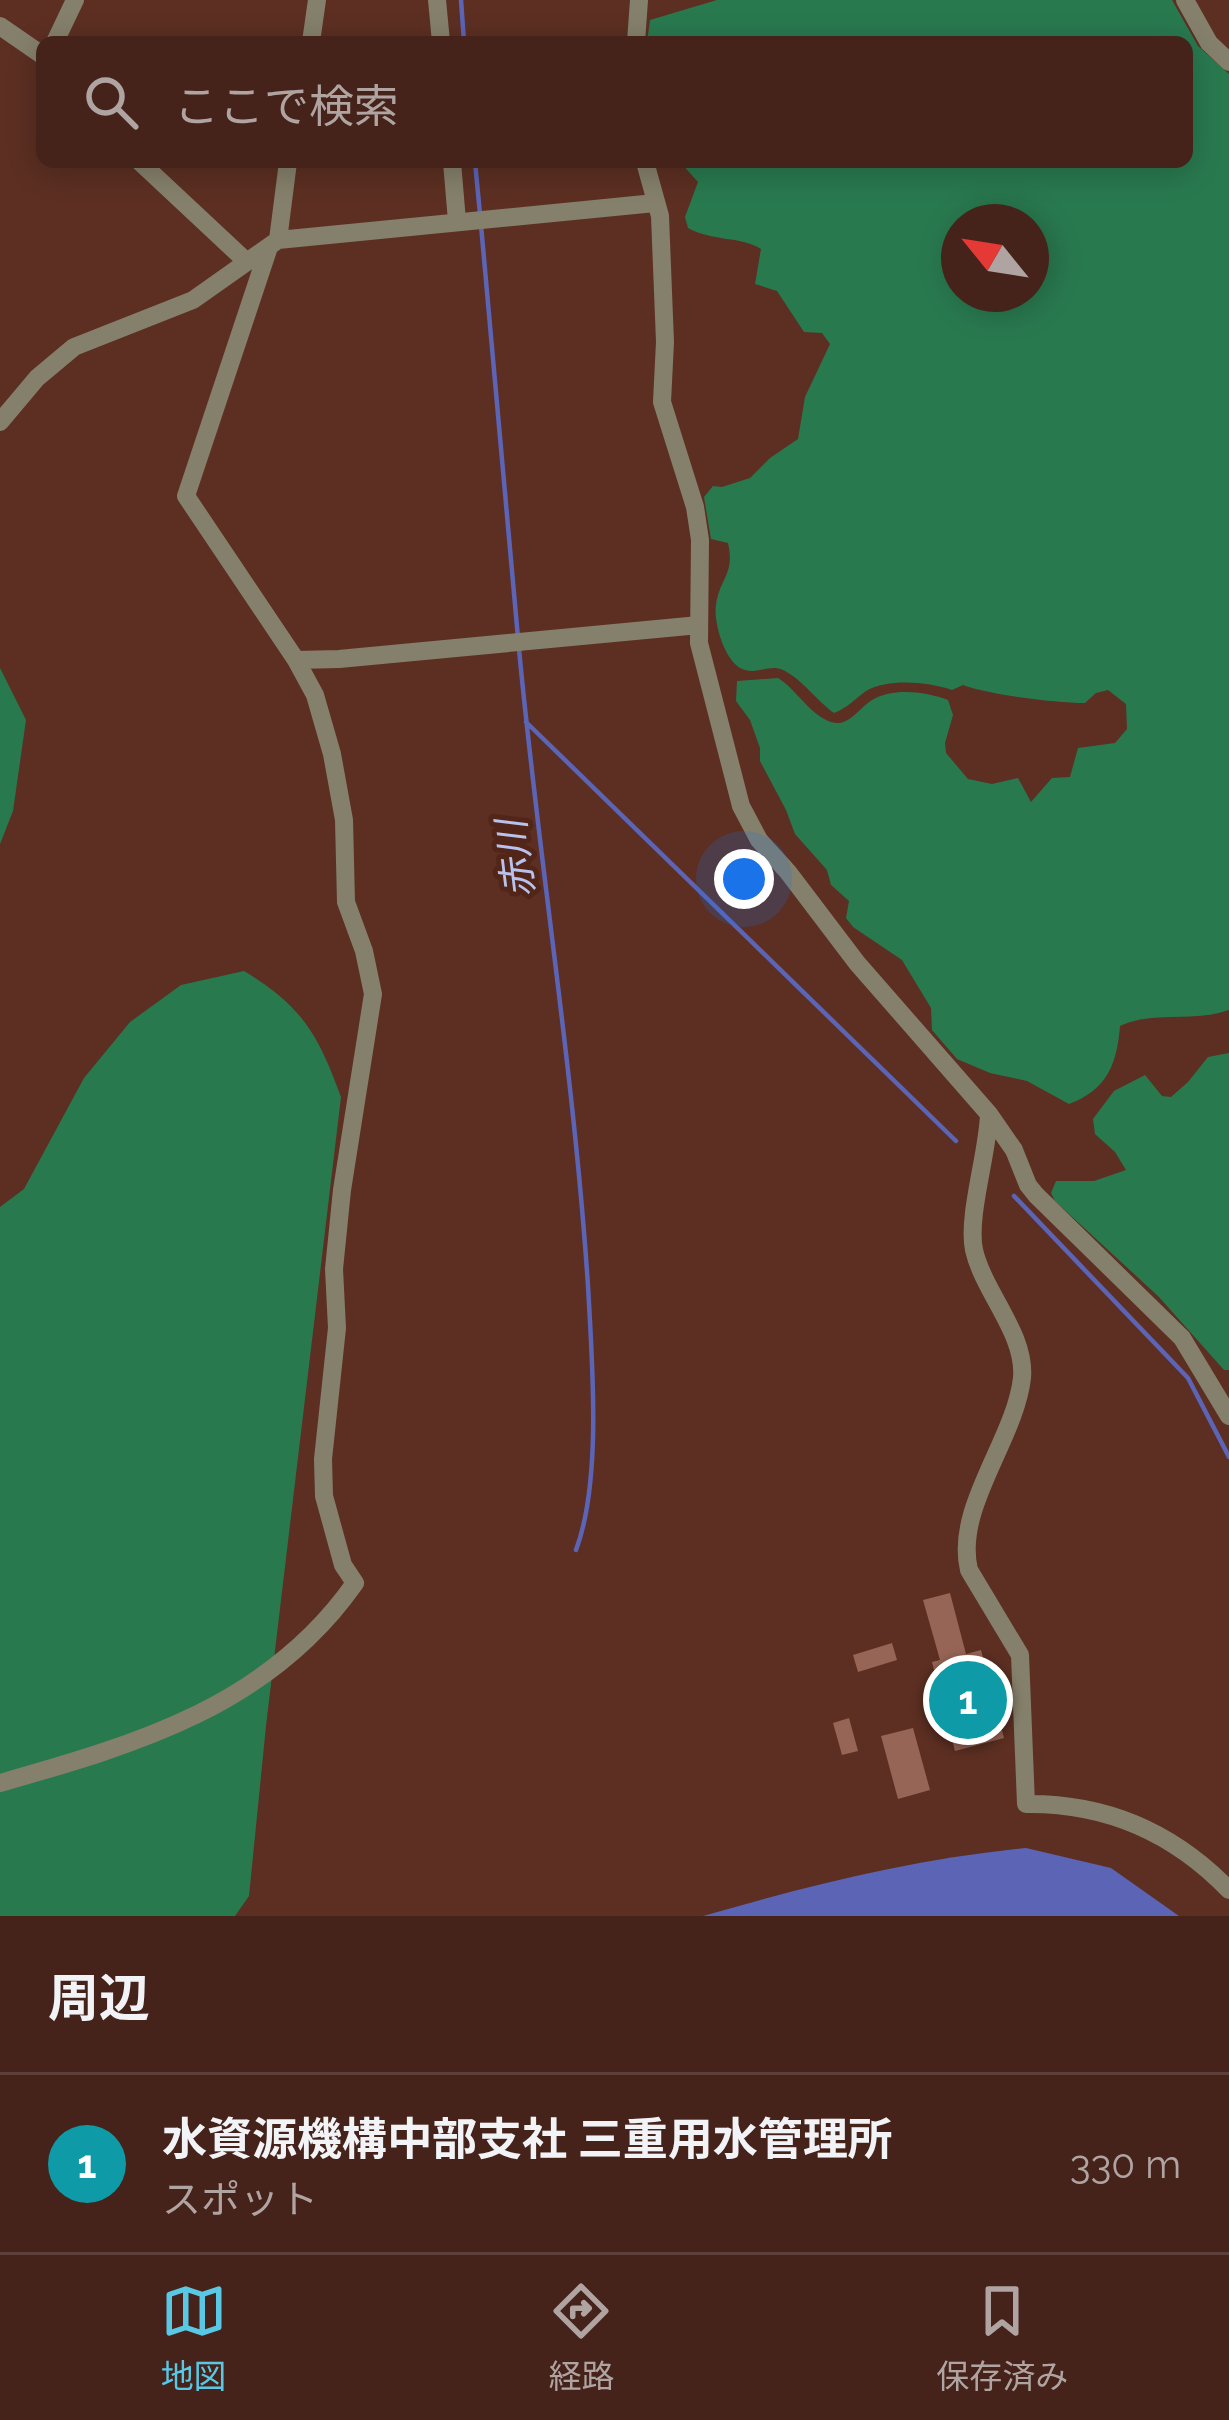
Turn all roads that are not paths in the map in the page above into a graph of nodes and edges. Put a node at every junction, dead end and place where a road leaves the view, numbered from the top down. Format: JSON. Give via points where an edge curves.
{"nodes":[{"id":1,"x":75,"y":0,"type":"edge"},
{"id":2,"x":317,"y":0,"type":"edge"},
{"id":3,"x":437,"y":0,"type":"edge"},
{"id":4,"x":639,"y":0,"type":"edge"},
{"id":5,"x":1185,"y":0,"type":"edge"},
{"id":6,"x":0,"y":26,"type":"edge"},
{"id":7,"x":58,"y":36,"type":"edge"},
{"id":8,"x":312,"y":36,"type":"edge"},
{"id":9,"x":440,"y":36,"type":"edge"},
{"id":10,"x":636,"y":36,"type":"edge"},
{"id":11,"x":36,"y":51,"type":"edge"},
{"id":12,"x":1229,"y":62,"type":"edge"},
{"id":13,"x":146,"y":168,"type":"edge"},
{"id":14,"x":287,"y":168,"type":"edge"},
{"id":15,"x":453,"y":168,"type":"edge"},
{"id":16,"x":646,"y":168,"type":"edge"},
{"id":17,"x":655,"y":203,"type":"junction"},
{"id":18,"x":463,"y":221,"type":"junction"},
{"id":19,"x":274,"y":244,"type":"junction"},
{"id":20,"x":247,"y":262,"type":"junction"},
{"id":21,"x":0,"y":422,"type":"edge"},
{"id":22,"x":699,"y":626,"type":"junction"},
{"id":23,"x":296,"y":660,"type":"junction"},
{"id":24,"x":989,"y":1114,"type":"junction"},
{"id":25,"x":1229,"y":1416,"type":"edge"},
{"id":26,"x":0,"y":1783,"type":"edge"},
{"id":27,"x":1229,"y":1890,"type":"edge"}],
"edges":[{"from":1,"to":7,"type":"street"},
{"from":2,"to":8,"type":"street"},
{"from":3,"to":9,"type":"street"},
{"from":4,"to":10,"type":"street"},
{"from":5,"to":12,"type":"street"},
{"from":6,"to":11,"type":"street"},
{"from":13,"to":20,"type":"street"},
{"from":14,"to":19,"type":"street"},
{"from":15,"to":18,"type":"street"},
{"from":16,"to":17,"type":"street"},
{"from":17,"to":18,"type":"street"},
{"from":17,"to":22,"type":"street","via":[[662,402],[695,507]]},
{"from":18,"to":19,"type":"street"},
{"from":19,"to":20,"type":"street"},
{"from":19,"to":23,"type":"street","via":[[186,496]]},
{"from":20,"to":21,"type":"street","via":[[194,300],[74,347]]},
{"from":22,"to":23,"type":"street"},
{"from":22,"to":24,"type":"street","via":[[748,824]]},
{"from":23,"to":26,"type":"street","via":[[332,754],[346,902],[373,994],[342,1190],[323,1459],[324,1496],[355,1583],[300,1647],[203,1714]]},
{"from":24,"to":25,"type":"street","via":[[1028,1185],[1182,1338]]},
{"from":24,"to":27,"type":"street","via":[[973,1246],[1022,1373],[966,1558],[1020,1655],[1026,1804],[1084,1808],[1134,1823],[1169,1838]]}]}
